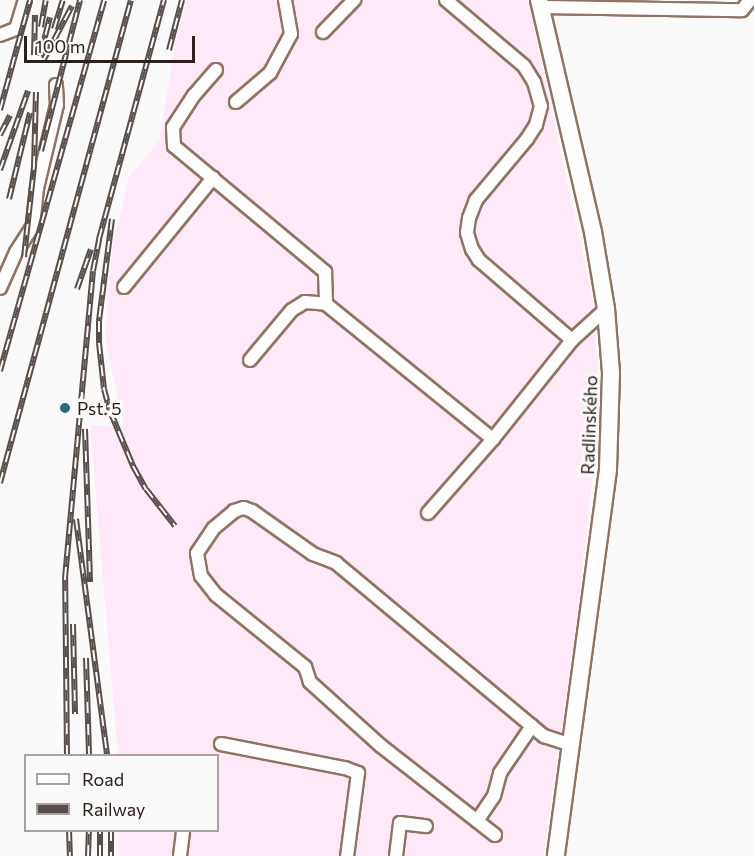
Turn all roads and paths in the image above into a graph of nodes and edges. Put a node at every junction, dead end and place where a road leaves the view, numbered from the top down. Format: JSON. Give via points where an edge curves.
{"nodes":[{"id":1,"x":25,"y":0,"type":"edge"},
{"id":2,"x":285,"y":0,"type":"edge"},
{"id":3,"x":354,"y":0,"type":"edge"},
{"id":4,"x":446,"y":0,"type":"edge"},
{"id":5,"x":750,"y":0,"type":"edge"},
{"id":6,"x":540,"y":4,"type":"edge"},
{"id":7,"x":323,"y":32,"type":"dead end"},
{"id":8,"x":0,"y":35,"type":"edge"},
{"id":9,"x":216,"y":70,"type":"dead end"},
{"id":10,"x":56,"y":85,"type":"dead end"},
{"id":11,"x":236,"y":102,"type":"dead end"},
{"id":12,"x":213,"y":178,"type":"junction"},
{"id":13,"x":124,"y":287,"type":"dead end"},
{"id":14,"x":0,"y":288,"type":"edge"},
{"id":15,"x":326,"y":304,"type":"junction"},
{"id":16,"x":606,"y":309,"type":"junction"},
{"id":17,"x":572,"y":340,"type":"junction"},
{"id":18,"x":250,"y":360,"type":"dead end"},
{"id":19,"x":493,"y":439,"type":"junction"},
{"id":20,"x":428,"y":513,"type":"dead end"},
{"id":21,"x":532,"y":726,"type":"junction"},
{"id":22,"x":221,"y":744,"type":"dead end"},
{"id":23,"x":572,"y":745,"type":"junction"},
{"id":24,"x":477,"y":821,"type":"junction"},
{"id":25,"x":426,"y":826,"type":"dead end"},
{"id":26,"x":183,"y":832,"type":"edge"},
{"id":27,"x":495,"y":835,"type":"dead end"},
{"id":28,"x":180,"y":856,"type":"edge"},
{"id":29,"x":346,"y":856,"type":"edge"},
{"id":30,"x":396,"y":856,"type":"edge"},
{"id":31,"x":556,"y":856,"type":"edge"}],
"edges":[{"from":1,"to":8,"type":"lane","via":[[16,29]]},
{"from":2,"to":11,"type":"lane","via":[[291,34],[270,73]]},
{"from":3,"to":7,"type":"lane"},
{"from":4,"to":17,"type":"lane","via":[[524,66],[541,106],[527,139],[476,200],[467,233],[472,249],[479,260]]},
{"from":5,"to":6,"type":"lane","via":[[742,10]]},
{"from":6,"to":16,"type":"main road","name":"Radlinského","via":[[583,187]]},
{"from":9,"to":12,"type":"lane","via":[[194,94],[173,127],[174,146]]},
{"from":10,"to":14,"type":"lane","via":[[57,105],[37,188],[33,226]]},
{"from":12,"to":13,"type":"lane"},
{"from":12,"to":15,"type":"lane","via":[[325,272]]},
{"from":15,"to":18,"type":"lane","via":[[305,302],[292,310]]},
{"from":15,"to":19,"type":"lane"},
{"from":16,"to":17,"type":"lane"},
{"from":16,"to":23,"type":"main road","name":"Radlinského","via":[[612,393],[608,470]]},
{"from":17,"to":19,"type":"lane"},
{"from":19,"to":20,"type":"lane"},
{"from":21,"to":23,"type":"lane","via":[[555,741]]},
{"from":21,"to":24,"type":"lane","via":[[500,773],[494,795]]},
{"from":21,"to":24,"type":"lane","via":[[336,562],[313,554],[252,511],[234,511],[203,542],[197,553],[198,564],[201,576],[216,595],[305,667],[310,682],[381,746]]},
{"from":22,"to":29,"type":"lane","via":[[358,773]]},
{"from":23,"to":31,"type":"main road","name":"Radlinského"},
{"from":24,"to":27,"type":"lane"},
{"from":25,"to":30,"type":"lane","via":[[400,822]]},
{"from":26,"to":28,"type":"lane"}]}
